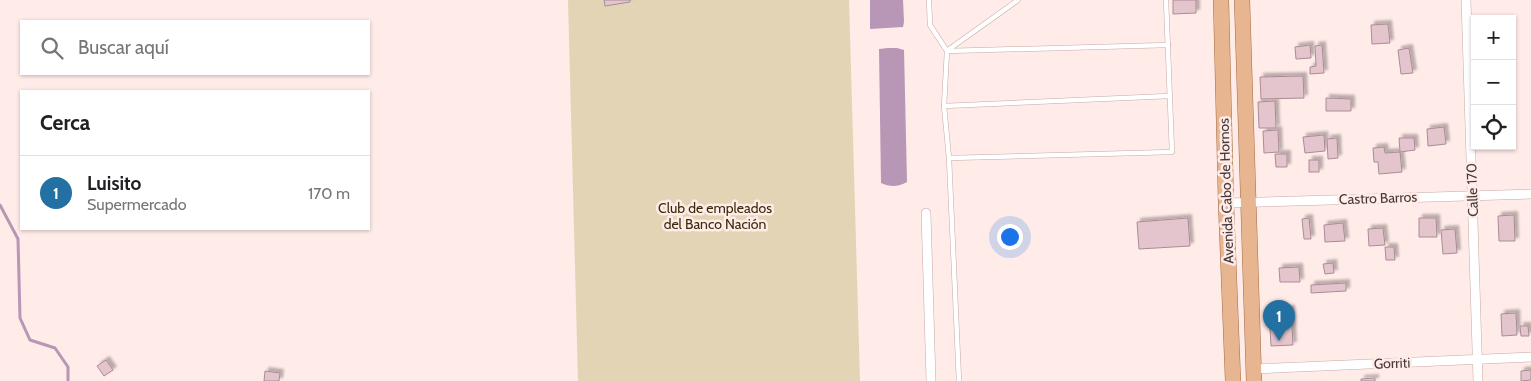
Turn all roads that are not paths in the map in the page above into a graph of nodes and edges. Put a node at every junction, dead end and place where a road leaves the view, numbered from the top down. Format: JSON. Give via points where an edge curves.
{"nodes":[{"id":1,"x":929,"y":0,"type":"edge"},
{"id":2,"x":1018,"y":0,"type":"edge"},
{"id":3,"x":1166,"y":0,"type":"edge"},
{"id":4,"x":1221,"y":0,"type":"edge"},
{"id":5,"x":1242,"y":0,"type":"edge"},
{"id":6,"x":1466,"y":0,"type":"edge"},
{"id":7,"x":1168,"y":45,"type":"junction"},
{"id":8,"x":947,"y":51,"type":"junction"},
{"id":9,"x":1170,"y":96,"type":"junction"},
{"id":10,"x":944,"y":106,"type":"junction"},
{"id":11,"x":949,"y":158,"type":"junction"},
{"id":12,"x":1531,"y":194,"type":"edge"},
{"id":13,"x":1473,"y":196,"type":"junction"},
{"id":14,"x":1248,"y":202,"type":"junction"},
{"id":15,"x":1226,"y":203,"type":"junction"},
{"id":16,"x":926,"y":213,"type":"dead end"},
{"id":17,"x":1531,"y":357,"type":"edge"},
{"id":18,"x":1477,"y":359,"type":"junction"},
{"id":19,"x":1254,"y":375,"type":"edge"},
{"id":20,"x":931,"y":381,"type":"edge"},
{"id":21,"x":959,"y":381,"type":"edge"},
{"id":22,"x":1233,"y":381,"type":"edge"},
{"id":23,"x":1478,"y":381,"type":"edge"}],
"edges":[{"from":1,"to":8,"type":"lane","via":[[930,26]]},
{"from":2,"to":8,"type":"lane"},
{"from":3,"to":7,"type":"lane"},
{"from":4,"to":15,"type":"main road","name":"Avenida Cabo de Hornos"},
{"from":5,"to":14,"type":"main road","name":"Avenida Cabo de Hornos"},
{"from":6,"to":13,"type":"street","name":"Calle 170"},
{"from":7,"to":8,"type":"lane"},
{"from":7,"to":9,"type":"lane"},
{"from":8,"to":10,"type":"lane"},
{"from":9,"to":10,"type":"lane"},
{"from":9,"to":11,"type":"lane","via":[[1172,152]]},
{"from":10,"to":11,"type":"lane"},
{"from":11,"to":21,"type":"lane"},
{"from":12,"to":13,"type":"street","name":"Castro Barros"},
{"from":13,"to":14,"type":"street","name":"Castro Barros"},
{"from":13,"to":18,"type":"street","name":"Calle 170"},
{"from":14,"to":15,"type":"street","name":"Castro Barros"},
{"from":14,"to":19,"type":"main road","name":"Avenida Cabo de Hornos"},
{"from":15,"to":22,"type":"main road","name":"Avenida Cabo de Hornos"},
{"from":16,"to":20,"type":"street"},
{"from":17,"to":18,"type":"street","name":"Gorriti"},
{"from":18,"to":19,"type":"street","name":"Gorriti"},
{"from":18,"to":23,"type":"street","name":"Calle 170"}]}
